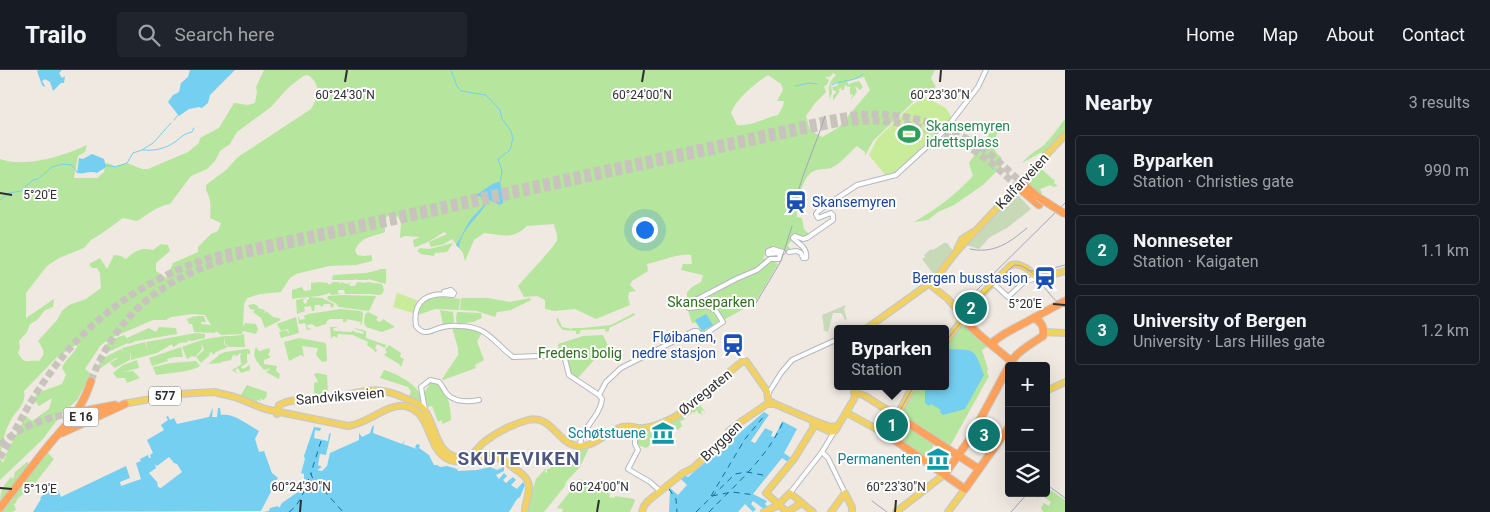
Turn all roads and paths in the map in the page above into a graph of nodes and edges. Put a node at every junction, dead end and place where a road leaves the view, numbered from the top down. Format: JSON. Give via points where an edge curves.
{"nodes":[{"id":1,"x":986,"y":70,"type":"edge"},
{"id":2,"x":1065,"y":135,"type":"edge"},
{"id":3,"x":1022,"y":187,"type":"tunnel mouth"},
{"id":4,"x":1065,"y":216,"type":"edge"},
{"id":5,"x":783,"y":252,"type":"dead end"},
{"id":6,"x":789,"y":252,"type":"dead end"},
{"id":7,"x":1065,"y":270,"type":"edge"},
{"id":8,"x":1035,"y":279,"type":"junction"},
{"id":9,"x":930,"y":283,"type":"junction"},
{"id":10,"x":993,"y":283,"type":"junction"},
{"id":11,"x":923,"y":289,"type":"junction"},
{"id":12,"x":937,"y":291,"type":"junction"},
{"id":13,"x":444,"y":292,"type":"dead end"},
{"id":14,"x":1065,"y":301,"type":"edge"},
{"id":15,"x":1065,"y":306,"type":"edge"},
{"id":16,"x":1034,"y":318,"type":"junction"},
{"id":17,"x":965,"y":319,"type":"junction"},
{"id":18,"x":1041,"y":324,"type":"junction"},
{"id":19,"x":873,"y":325,"type":"edge"},
{"id":20,"x":958,"y":326,"type":"joint"},
{"id":21,"x":1044,"y":332,"type":"junction"},
{"id":22,"x":1065,"y":333,"type":"edge"},
{"id":23,"x":949,"y":337,"type":"edge"},
{"id":24,"x":834,"y":341,"type":"edge"},
{"id":25,"x":992,"y":342,"type":"junction"},
{"id":26,"x":1010,"y":362,"type":"edge"},
{"id":27,"x":1014,"y":362,"type":"edge"},
{"id":28,"x":1005,"y":376,"type":"edge"},
{"id":29,"x":1065,"y":382,"type":"edge"},
{"id":30,"x":1050,"y":389,"type":"edge"},
{"id":31,"x":768,"y":390,"type":"junction"},
{"id":32,"x":911,"y":390,"type":"edge"},
{"id":33,"x":856,"y":391,"type":"edge"},
{"id":34,"x":598,"y":395,"type":"junction"},
{"id":35,"x":479,"y":400,"type":"dead end"},
{"id":36,"x":125,"y":404,"type":"junction"},
{"id":37,"x":775,"y":404,"type":"junction"},
{"id":38,"x":116,"y":405,"type":"junction"},
{"id":39,"x":765,"y":406,"type":"junction"},
{"id":40,"x":277,"y":409,"type":"junction"},
{"id":41,"x":425,"y":410,"type":"junction"},
{"id":42,"x":84,"y":411,"type":"tunnel mouth"},
{"id":43,"x":847,"y":413,"type":"junction"},
{"id":44,"x":897,"y":416,"type":"junction"},
{"id":45,"x":815,"y":423,"type":"junction"},
{"id":46,"x":638,"y":428,"type":"junction"},
{"id":47,"x":835,"y":429,"type":"junction"},
{"id":48,"x":1005,"y":433,"type":"edge"},
{"id":49,"x":886,"y":434,"type":"joint"},
{"id":50,"x":56,"y":437,"type":"junction"},
{"id":51,"x":580,"y":446,"type":"junction"},
{"id":52,"x":822,"y":452,"type":"junction"},
{"id":53,"x":958,"y":454,"type":"junction"},
{"id":54,"x":979,"y":469,"type":"junction"},
{"id":55,"x":945,"y":474,"type":"junction"},
{"id":56,"x":965,"y":489,"type":"junction"},
{"id":57,"x":660,"y":491,"type":"junction"},
{"id":58,"x":790,"y":493,"type":"junction"},
{"id":59,"x":845,"y":493,"type":"junction"},
{"id":60,"x":802,"y":503,"type":"junction"},
{"id":61,"x":775,"y":507,"type":"junction"},
{"id":62,"x":0,"y":508,"type":"edge"},
{"id":63,"x":525,"y":512,"type":"edge"},
{"id":64,"x":642,"y":512,"type":"edge"},
{"id":65,"x":764,"y":512,"type":"edge"},
{"id":66,"x":788,"y":512,"type":"edge"},
{"id":67,"x":813,"y":512,"type":"edge"},
{"id":68,"x":831,"y":512,"type":"edge"},
{"id":69,"x":852,"y":512,"type":"edge"},
{"id":70,"x":896,"y":512,"type":"edge"},
{"id":71,"x":948,"y":512,"type":"edge"}],
"edges":[{"from":1,"to":6,"type":"street","via":[[978,87],[944,131],[890,178],[859,183],[817,212],[816,216],[820,218],[828,213],[834,218],[807,238],[793,237],[803,247],[806,258],[796,250]]},
{"from":2,"to":9,"type":"main road","name":"Kalfarveien"},
{"from":3,"to":4,"type":"highway","via":[[1045,208]]},
{"from":5,"to":34,"type":"street","via":[[768,250],[768,254],[775,252],[780,258],[770,260],[757,270],[692,302],[689,308],[708,306],[723,322],[702,336],[696,330],[620,369]]},
{"from":7,"to":8,"type":"main road"},
{"from":8,"to":10,"type":"street","via":[[1024,282],[1010,296]]},
{"from":8,"to":10,"type":"main road","via":[[1027,269],[1015,264]]},
{"from":9,"to":11,"type":"main road","name":"Kalfarveien"},
{"from":9,"to":12,"type":"main road"},
{"from":10,"to":17,"type":"main road"},
{"from":11,"to":12,"type":"main road"},
{"from":11,"to":19,"type":"main road","name":"Kalfarveien"},
{"from":12,"to":17,"type":"main road"},
{"from":13,"to":34,"type":"street","via":[[450,290],[454,293],[428,297],[417,306],[416,326],[425,333],[447,326],[476,327],[488,333],[513,357],[564,355],[569,375]]},
{"from":14,"to":16,"type":"highway"},
{"from":15,"to":18,"type":"highway","via":[[1046,316]]},
{"from":16,"to":18,"type":"highway"},
{"from":16,"to":25,"type":"highway"},
{"from":17,"to":20,"type":"highway"},
{"from":17,"to":25,"type":"highway"},
{"from":18,"to":21,"type":"highway"},
{"from":20,"to":23,"type":"main road"},
{"from":21,"to":22,"type":"main road"},
{"from":21,"to":27,"type":"highway"},
{"from":24,"to":31,"type":"street","via":[[792,360]]},
{"from":25,"to":26,"type":"highway"},
{"from":28,"to":53,"type":"highway"},
{"from":29,"to":30,"type":"main road"},
{"from":31,"to":37,"type":"main road","via":[[768,400]]},
{"from":31,"to":39,"type":"main road"},
{"from":31,"to":46,"type":"main road","name":"Øvregaten","via":[[746,361],[742,362],[688,408],[660,424]]},
{"from":32,"to":44,"type":"main road"},
{"from":33,"to":43,"type":"main road"},
{"from":33,"to":44,"type":"main road"},
{"from":33,"to":47,"type":"main road"},
{"from":34,"to":51,"type":"street","via":[[602,402]]},
{"from":35,"to":41,"type":"street","via":[[452,398],[439,382],[431,380],[421,387]]},
{"from":36,"to":38,"type":"main road","name":"Sandviksveien","number":"577"},
{"from":36,"to":40,"type":"main road","name":"Sandviksveien","number":"577","via":[[206,392],[261,410]]},
{"from":36,"to":50,"type":"highway","number":"E 16"},
{"from":37,"to":39,"type":"main road"},
{"from":37,"to":45,"type":"main road"},
{"from":38,"to":42,"type":"highway","number":"E 16"},
{"from":38,"to":50,"type":"highway","number":"E 16","via":[[88,418],[81,417],[91,381],[80,408]]},
{"from":39,"to":45,"type":"main road"},
{"from":39,"to":57,"type":"main road","name":"Bryggen","via":[[729,431],[693,468]]},
{"from":40,"to":41,"type":"main road","name":"Sandviksveien","via":[[297,399],[386,390]]},
{"from":40,"to":63,"type":"main road","number":"577","via":[[345,426],[358,425],[398,406],[411,408],[422,417],[445,458],[460,462],[483,456],[497,457],[522,474],[529,491]]},
{"from":41,"to":51,"type":"main road","via":[[441,446],[456,457],[472,454],[485,441],[533,419],[548,423],[568,443]]},
{"from":43,"to":47,"type":"main road"},
{"from":43,"to":49,"type":"main road"},
{"from":44,"to":53,"type":"highway"},
{"from":45,"to":47,"type":"main road"},
{"from":45,"to":61,"type":"main road","via":[[794,459],[766,494]]},
{"from":46,"to":51,"type":"main road","name":"Øvregaten","via":[[621,427],[587,446]]},
{"from":46,"to":57,"type":"street","via":[[635,444],[638,450],[628,469]]},
{"from":47,"to":52,"type":"street"},
{"from":48,"to":54,"type":"highway"},
{"from":49,"to":55,"type":"highway"},
{"from":50,"to":62,"type":"highway","number":"E 16"},
{"from":52,"to":58,"type":"street"},
{"from":52,"to":59,"type":"street"},
{"from":53,"to":54,"type":"highway"},
{"from":53,"to":55,"type":"highway"},
{"from":54,"to":56,"type":"highway"},
{"from":55,"to":56,"type":"highway"},
{"from":55,"to":70,"type":"main road"},
{"from":56,"to":71,"type":"main road"},
{"from":57,"to":64,"type":"main road","name":"Bryggen","via":[[646,503]]},
{"from":58,"to":60,"type":"main road"},
{"from":58,"to":61,"type":"main road"},
{"from":59,"to":68,"type":"main road"},
{"from":59,"to":69,"type":"main road"},
{"from":60,"to":66,"type":"main road"},
{"from":60,"to":67,"type":"main road"},
{"from":61,"to":65,"type":"main road"},
{"from":61,"to":66,"type":"main road"}]}
